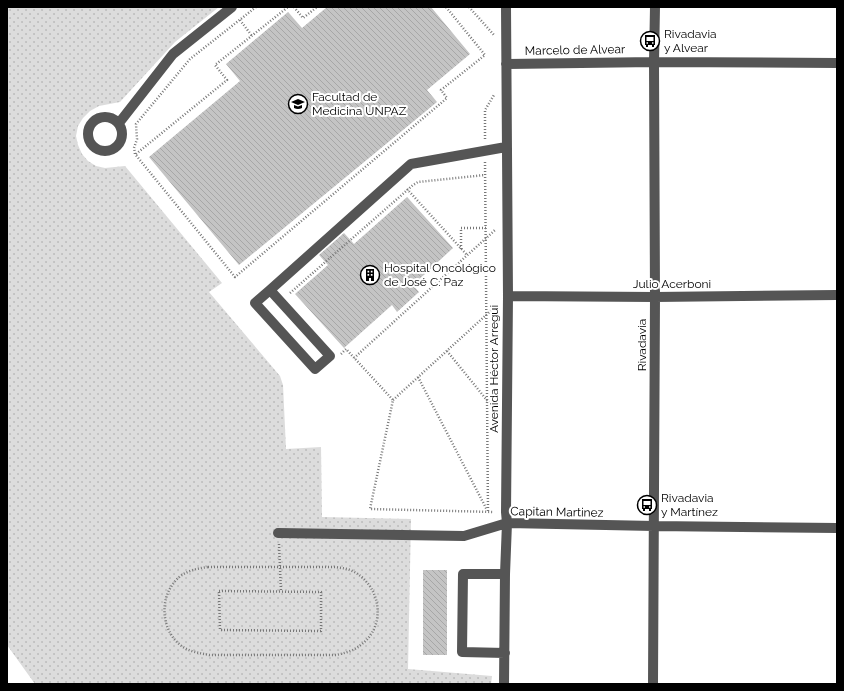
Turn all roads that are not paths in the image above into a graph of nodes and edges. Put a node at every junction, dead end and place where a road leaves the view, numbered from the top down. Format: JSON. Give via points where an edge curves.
{"nodes":[{"id":1,"x":232,"y":7,"type":"edge"},
{"id":2,"x":506,"y":7,"type":"edge"},
{"id":3,"x":655,"y":7,"type":"edge"},
{"id":4,"x":654,"y":62,"type":"junction"},
{"id":5,"x":837,"y":63,"type":"edge"},
{"id":6,"x":506,"y":64,"type":"junction"},
{"id":7,"x":119,"y":123,"type":"dead end"},
{"id":8,"x":506,"y":147,"type":"junction"},
{"id":9,"x":270,"y":290,"type":"junction"},
{"id":10,"x":837,"y":295,"type":"edge"},
{"id":11,"x":508,"y":296,"type":"junction"},
{"id":12,"x":655,"y":297,"type":"junction"},
{"id":13,"x":507,"y":523,"type":"junction"},
{"id":14,"x":654,"y":526,"type":"junction"},
{"id":15,"x":837,"y":528,"type":"edge"},
{"id":16,"x":278,"y":533,"type":"road end"},
{"id":17,"x":505,"y":574,"type":"junction"},
{"id":18,"x":505,"y":653,"type":"junction"},
{"id":19,"x":504,"y":684,"type":"edge"},
{"id":20,"x":653,"y":684,"type":"edge"}],
"edges":[{"from":1,"to":7,"type":"street","via":[[173,54]]},
{"from":2,"to":6,"type":"street","name":"Avenida Héctor Arregui"},
{"from":3,"to":4,"type":"street","name":"Rivadavia"},
{"from":4,"to":5,"type":"street","name":"Marcelo de Alvear"},
{"from":4,"to":6,"type":"street","name":"Marcelo de Alvear"},
{"from":4,"to":12,"type":"street","name":"Rivadavia"},
{"from":6,"to":8,"type":"street","name":"Avenida Héctor Arregui"},
{"from":8,"to":9,"type":"street","via":[[411,164]]},
{"from":8,"to":11,"type":"street","name":"Avenida Héctor Arregui"},
{"from":9,"to":9,"type":"street","via":[[255,303],[315,369],[330,356]]},
{"from":10,"to":12,"type":"street","name":"Julio Acerboni"},
{"from":11,"to":12,"type":"street","name":"Julio Acerboni"},
{"from":11,"to":13,"type":"street","name":"Avenida Héctor Arregui"},
{"from":12,"to":14,"type":"street","name":"Rivadavia"},
{"from":13,"to":14,"type":"street","name":"Capitan Martinez"},
{"from":13,"to":16,"type":"street","name":"Capitan Martinez","via":[[464,536]]},
{"from":13,"to":17,"type":"street","name":"Avenida Héctor Arregui"},
{"from":14,"to":15,"type":"street","name":"Capitan Martinez"},
{"from":14,"to":20,"type":"street","name":"Rivadavia"},
{"from":17,"to":18,"type":"street","name":"Avenida Héctor Arregui"},
{"from":17,"to":18,"type":"street","via":[[463,574],[462,652]]},
{"from":18,"to":19,"type":"street","name":"Avenida Héctor Arregui"}]}
